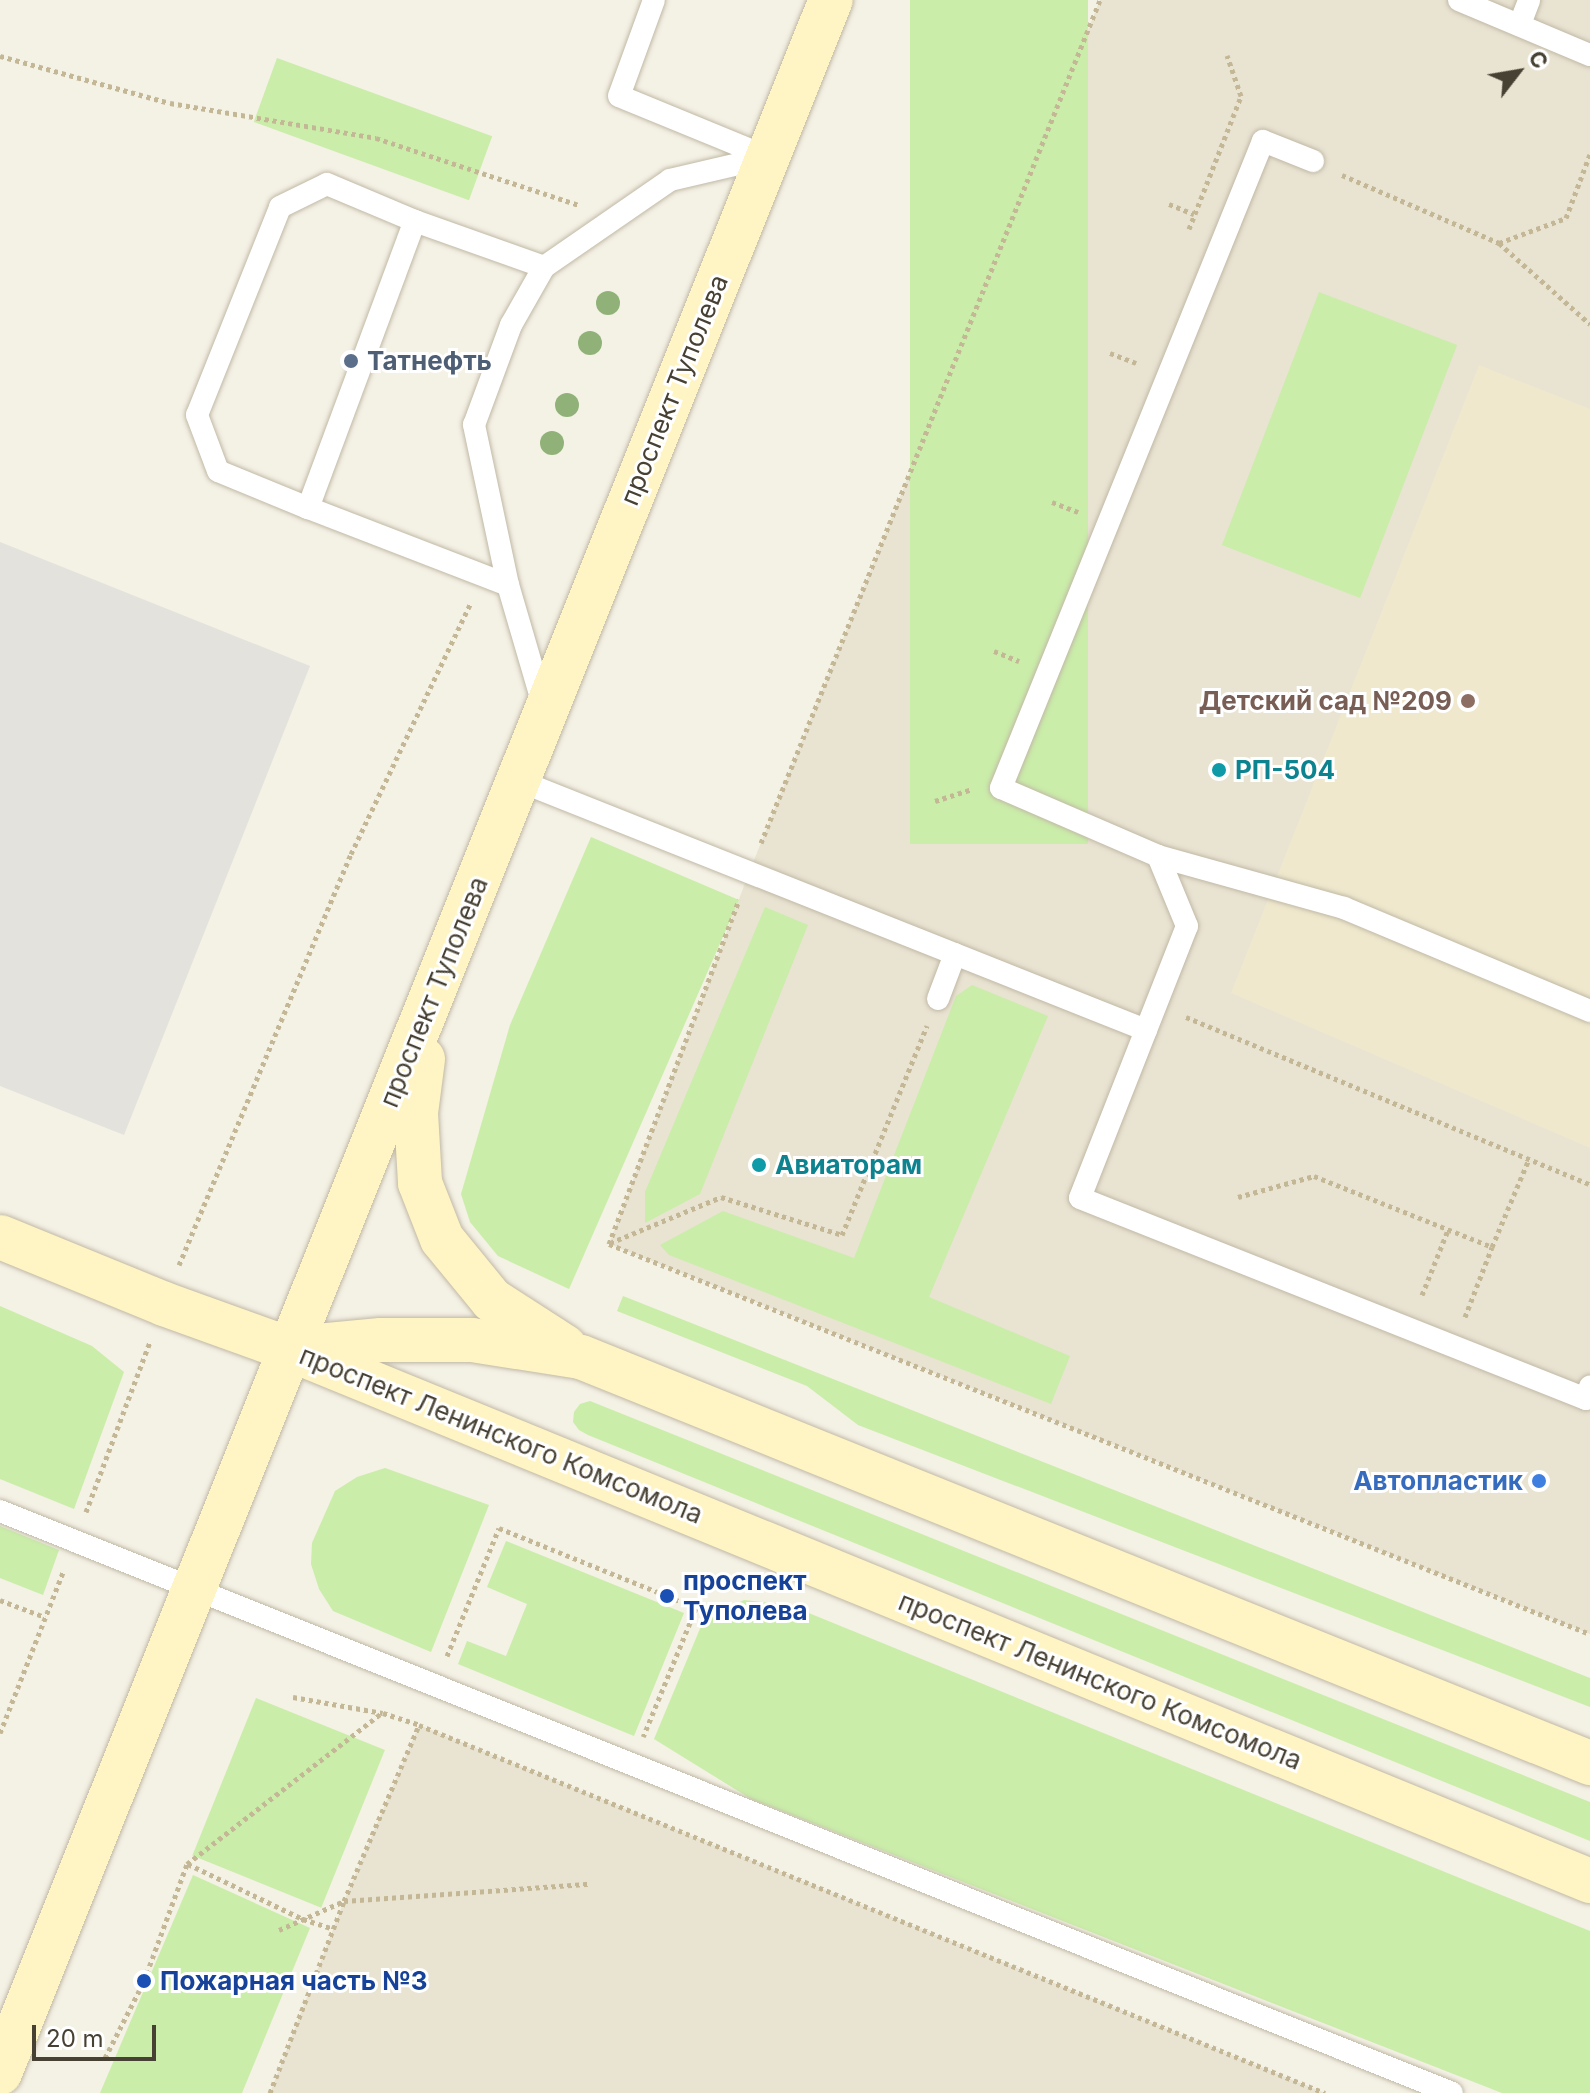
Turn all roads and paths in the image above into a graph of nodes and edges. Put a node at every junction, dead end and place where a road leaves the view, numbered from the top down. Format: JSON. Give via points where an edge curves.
{"nodes":[{"id":1,"x":654,"y":0,"type":"edge"},
{"id":2,"x":831,"y":0,"type":"edge"},
{"id":3,"x":1100,"y":0,"type":"edge"},
{"id":4,"x":1459,"y":0,"type":"edge"},
{"id":5,"x":1529,"y":0,"type":"edge"},
{"id":6,"x":1520,"y":24,"type":"junction"},
{"id":7,"x":1227,"y":55,"type":"dead end"},
{"id":8,"x":1590,"y":55,"type":"edge"},
{"id":9,"x":0,"y":56,"type":"edge"},
{"id":10,"x":1241,"y":96,"type":"dead end"},
{"id":11,"x":1590,"y":154,"type":"edge"},
{"id":12,"x":768,"y":157,"type":"junction"},
{"id":13,"x":1313,"y":161,"type":"dead end"},
{"id":14,"x":1335,"y":172,"type":"dead end"},
{"id":15,"x":1169,"y":204,"type":"dead end"},
{"id":16,"x":1194,"y":214,"type":"dead end"},
{"id":17,"x":617,"y":218,"type":"junction"},
{"id":18,"x":415,"y":221,"type":"junction"},
{"id":19,"x":1499,"y":243,"type":"junction"},
{"id":20,"x":544,"y":267,"type":"junction"},
{"id":21,"x":1590,"y":324,"type":"edge"},
{"id":22,"x":1110,"y":353,"type":"dead end"},
{"id":23,"x":1136,"y":363,"type":"dead end"},
{"id":24,"x":1052,"y":502,"type":"dead end"},
{"id":25,"x":308,"y":508,"type":"junction"},
{"id":26,"x":1078,"y":512,"type":"dead end"},
{"id":27,"x":484,"y":576,"type":"junction"},
{"id":28,"x":508,"y":585,"type":"junction"},
{"id":29,"x":994,"y":651,"type":"dead end"},
{"id":30,"x":1019,"y":661,"type":"dead end"},
{"id":31,"x":545,"y":712,"type":"junction"},
{"id":32,"x":517,"y":780,"type":"junction"},
{"id":33,"x":969,"y":789,"type":"dead end"},
{"id":34,"x":935,"y":801,"type":"dead end"},
{"id":35,"x":1158,"y":856,"type":"junction"},
{"id":36,"x":750,"y":870,"type":"junction"},
{"id":37,"x":955,"y":954,"type":"junction"},
{"id":38,"x":938,"y":999,"type":"joint"},
{"id":39,"x":1156,"y":1005,"type":"junction"},
{"id":40,"x":428,"y":1010,"type":"junction"},
{"id":41,"x":1590,"y":1011,"type":"edge"},
{"id":42,"x":1146,"y":1030,"type":"junction"},
{"id":43,"x":1529,"y":1159,"type":"junction"},
{"id":44,"x":1590,"y":1184,"type":"edge"},
{"id":45,"x":1238,"y":1197,"type":"dead end"},
{"id":46,"x":1448,"y":1230,"type":"junction"},
{"id":47,"x":0,"y":1237,"type":"edge"},
{"id":48,"x":609,"y":1244,"type":"junction"},
{"id":49,"x":1492,"y":1247,"type":"junction"},
{"id":50,"x":1422,"y":1295,"type":"dead end"},
{"id":51,"x":164,"y":1304,"type":"junction"},
{"id":52,"x":1460,"y":1331,"type":"dead end"},
{"id":53,"x":289,"y":1349,"type":"junction"},
{"id":54,"x":581,"y":1357,"type":"junction"},
{"id":55,"x":1590,"y":1387,"type":"edge"},
{"id":56,"x":0,"y":1511,"type":"edge"},
{"id":57,"x":75,"y":1542,"type":"junction"},
{"id":58,"x":194,"y":1589,"type":"junction"},
{"id":59,"x":0,"y":1600,"type":"edge"},
{"id":60,"x":45,"y":1617,"type":"junction"},
{"id":61,"x":1590,"y":1634,"type":"edge"},
{"id":62,"x":446,"y":1661,"type":"dead end"},
{"id":63,"x":293,"y":1697,"type":"dead end"},
{"id":64,"x":383,"y":1713,"type":"junction"},
{"id":65,"x":419,"y":1725,"type":"junction"},
{"id":66,"x":0,"y":1733,"type":"edge"},
{"id":67,"x":1590,"y":1763,"type":"edge"},
{"id":68,"x":632,"y":1764,"type":"junction"},
{"id":69,"x":187,"y":1864,"type":"junction"},
{"id":70,"x":1590,"y":1881,"type":"edge"},
{"id":71,"x":589,"y":1884,"type":"dead end"},
{"id":72,"x":344,"y":1901,"type":"junction"},
{"id":73,"x":303,"y":1919,"type":"junction"},
{"id":74,"x":333,"y":1929,"type":"junction"},
{"id":75,"x":279,"y":1930,"type":"dead end"},
{"id":76,"x":105,"y":2058,"type":"dead end"},
{"id":77,"x":0,"y":2073,"type":"edge"},
{"id":78,"x":270,"y":2093,"type":"edge"},
{"id":79,"x":1325,"y":2093,"type":"edge"},
{"id":80,"x":1452,"y":2093,"type":"edge"}],
"edges":[{"from":1,"to":12,"type":"lane","via":[[619,96]]},
{"from":2,"to":12,"type":"main road","name":"проспект Туполева"},
{"from":3,"to":36,"type":"path"},
{"from":4,"to":6,"type":"lane"},
{"from":5,"to":6,"type":"lane"},
{"from":6,"to":8,"type":"lane"},
{"from":7,"to":10,"type":"path"},
{"from":9,"to":17,"type":"path","via":[[170,103],[376,138]]},
{"from":11,"to":19,"type":"path","via":[[1566,218]]},
{"from":12,"to":17,"type":"lane","via":[[670,180]]},
{"from":12,"to":31,"type":"main road","name":"проспект Туполева"},
{"from":13,"to":35,"type":"lane","via":[[1263,141],[1001,788]]},
{"from":14,"to":19,"type":"path"},
{"from":15,"to":16,"type":"path"},
{"from":17,"to":20,"type":"lane"},
{"from":18,"to":20,"type":"lane"},
{"from":18,"to":25,"type":"lane"},
{"from":18,"to":25,"type":"lane","via":[[327,184],[280,207],[197,415],[218,471]]},
{"from":19,"to":21,"type":"path"},
{"from":20,"to":28,"type":"lane","via":[[511,325],[474,425]]},
{"from":22,"to":23,"type":"path"},
{"from":24,"to":26,"type":"path"},
{"from":25,"to":27,"type":"lane"},
{"from":27,"to":28,"type":"lane"},
{"from":27,"to":51,"type":"path","via":[[351,854]]},
{"from":28,"to":31,"type":"lane"},
{"from":29,"to":30,"type":"path"},
{"from":31,"to":32,"type":"main road","name":"проспект Туполева"},
{"from":32,"to":36,"type":"lane"},
{"from":32,"to":40,"type":"main road","name":"проспект Туполева"},
{"from":33,"to":34,"type":"path"},
{"from":35,"to":39,"type":"lane","via":[[1187,926]]},
{"from":35,"to":41,"type":"lane","via":[[1344,908]]},
{"from":36,"to":37,"type":"lane"},
{"from":36,"to":48,"type":"path"},
{"from":37,"to":38,"type":"lane"},
{"from":37,"to":42,"type":"lane"},
{"from":38,"to":48,"type":"path","via":[[842,1235],[721,1197]]},
{"from":39,"to":42,"type":"lane"},
{"from":39,"to":43,"type":"path"},
{"from":40,"to":53,"type":"main road","name":"проспект Туполева"},
{"from":40,"to":54,"type":"main road","via":[[417,1127],[420,1183],[442,1239],[492,1300]]},
{"from":42,"to":55,"type":"lane","via":[[1080,1198],[1586,1399]]},
{"from":43,"to":44,"type":"path"},
{"from":43,"to":49,"type":"path"},
{"from":45,"to":46,"type":"path","via":[[1314,1176]]},
{"from":46,"to":49,"type":"path"},
{"from":46,"to":50,"type":"path"},
{"from":47,"to":51,"type":"main road"},
{"from":48,"to":61,"type":"path"},
{"from":49,"to":52,"type":"path"},
{"from":51,"to":53,"type":"main road"},
{"from":51,"to":57,"type":"path"},
{"from":53,"to":54,"type":"main road","name":"проспект Ленинского Комсомола","via":[[381,1340],[472,1340]]},
{"from":53,"to":58,"type":"main road","name":"проспект Туполева"},
{"from":53,"to":70,"type":"main road","name":"проспект Ленинского Комсомола"},
{"from":54,"to":67,"type":"main road","name":"проспект Ленинского Комсомола"},
{"from":56,"to":57,"type":"lane"},
{"from":57,"to":58,"type":"lane"},
{"from":57,"to":60,"type":"path"},
{"from":58,"to":68,"type":"lane"},
{"from":58,"to":77,"type":"main road","name":"проспект Туполева"},
{"from":59,"to":60,"type":"path"},
{"from":60,"to":66,"type":"path"},
{"from":62,"to":68,"type":"path","via":[[499,1528],[696,1608]]},
{"from":63,"to":64,"type":"path"},
{"from":64,"to":65,"type":"path"},
{"from":64,"to":69,"type":"path"},
{"from":65,"to":72,"type":"path"},
{"from":65,"to":79,"type":"path"},
{"from":68,"to":80,"type":"lane"},
{"from":69,"to":73,"type":"path"},
{"from":69,"to":76,"type":"path","via":[[144,1981]]},
{"from":71,"to":72,"type":"path"},
{"from":72,"to":73,"type":"path"},
{"from":72,"to":74,"type":"path"},
{"from":73,"to":74,"type":"path"},
{"from":73,"to":75,"type":"path"},
{"from":74,"to":78,"type":"path"}]}
